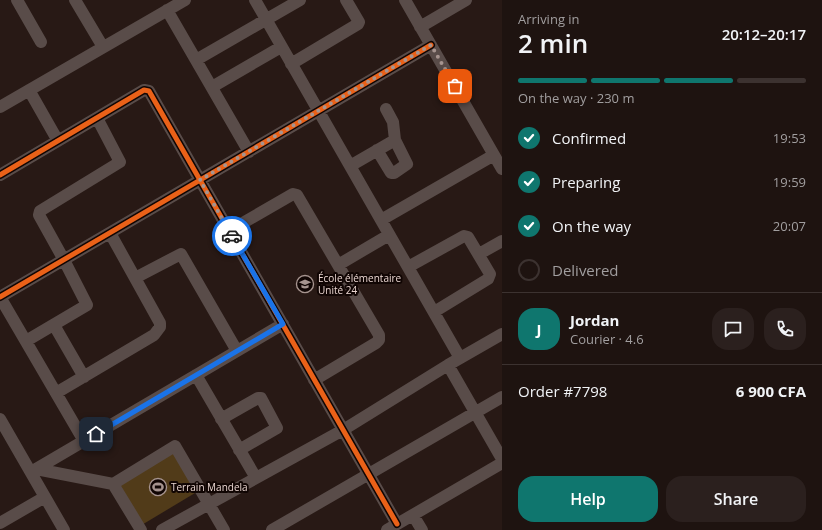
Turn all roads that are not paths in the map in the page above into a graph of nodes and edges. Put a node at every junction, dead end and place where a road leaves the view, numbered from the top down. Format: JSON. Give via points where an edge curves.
{"nodes":[{"id":1,"x":17,"y":0,"type":"edge"},
{"id":2,"x":75,"y":0,"type":"edge"},
{"id":3,"x":185,"y":0,"type":"edge"},
{"id":4,"x":254,"y":0,"type":"edge"},
{"id":5,"x":300,"y":0,"type":"edge"},
{"id":6,"x":346,"y":0,"type":"edge"},
{"id":7,"x":405,"y":0,"type":"edge"},
{"id":8,"x":466,"y":0,"type":"edge"},
{"id":9,"x":167,"y":10,"type":"junction"},
{"id":10,"x":266,"y":20,"type":"junction"},
{"id":11,"x":420,"y":27,"type":"junction"},
{"id":12,"x":41,"y":42,"type":"dead end"},
{"id":13,"x":431,"y":45,"type":"junction"},
{"id":14,"x":102,"y":47,"type":"junction"},
{"id":15,"x":281,"y":47,"type":"junction"},
{"id":16,"x":196,"y":60,"type":"junction"},
{"id":17,"x":292,"y":64,"type":"junction"},
{"id":18,"x":212,"y":87,"type":"junction"},
{"id":19,"x":29,"y":90,"type":"junction"},
{"id":20,"x":0,"y":107,"type":"edge"},
{"id":21,"x":386,"y":109,"type":"dead end"},
{"id":22,"x":318,"y":111,"type":"junction"},
{"id":23,"x":97,"y":118,"type":"junction"},
{"id":24,"x":395,"y":140,"type":"junction"},
{"id":25,"x":58,"y":141,"type":"junction"},
{"id":26,"x":377,"y":150,"type":"junction"},
{"id":27,"x":249,"y":152,"type":"junction"},
{"id":28,"x":499,"y":163,"type":"edge"},
{"id":29,"x":350,"y":166,"type":"junction"},
{"id":30,"x":0,"y":175,"type":"edge"},
{"id":31,"x":200,"y":180,"type":"junction"},
{"id":32,"x":381,"y":220,"type":"junction"},
{"id":33,"x":229,"y":230,"type":"junction"},
{"id":34,"x":110,"y":233,"type":"junction"},
{"id":35,"x":389,"y":235,"type":"junction"},
{"id":36,"x":502,"y":241,"type":"edge"},
{"id":37,"x":479,"y":254,"type":"junction"},
{"id":38,"x":64,"y":260,"type":"junction"},
{"id":39,"x":338,"y":265,"type":"junction"},
{"id":40,"x":408,"y":267,"type":"junction"},
{"id":41,"x":136,"y":278,"type":"junction"},
{"id":42,"x":0,"y":297,"type":"edge"},
{"id":43,"x":434,"y":312,"type":"junction"},
{"id":44,"x":283,"y":324,"type":"junction"},
{"id":45,"x":54,"y":325,"type":"junction"},
{"id":46,"x":502,"y":334,"type":"edge"},
{"id":47,"x":26,"y":341,"type":"junction"},
{"id":48,"x":237,"y":351,"type":"junction"},
{"id":49,"x":460,"y":358,"type":"junction"},
{"id":50,"x":448,"y":365,"type":"junction"},
{"id":51,"x":196,"y":375,"type":"junction"},
{"id":52,"x":84,"y":377,"type":"junction"},
{"id":53,"x":314,"y":380,"type":"junction"},
{"id":54,"x":56,"y":393,"type":"junction"},
{"id":55,"x":502,"y":397,"type":"edge"},
{"id":56,"x":475,"y":412,"type":"junction"},
{"id":57,"x":221,"y":420,"type":"junction"},
{"id":58,"x":1,"y":424,"type":"edge"},
{"id":59,"x":343,"y":430,"type":"junction"},
{"id":60,"x":84,"y":441,"type":"junction"},
{"id":61,"x":239,"y":450,"type":"junction"},
{"id":62,"x":502,"y":459,"type":"edge"},
{"id":63,"x":502,"y":463,"type":"edge"},
{"id":64,"x":33,"y":471,"type":"junction"},
{"id":65,"x":368,"y":474,"type":"junction"},
{"id":66,"x":256,"y":478,"type":"junction"},
{"id":67,"x":113,"y":484,"type":"junction"},
{"id":68,"x":45,"y":497,"type":"junction"},
{"id":69,"x":209,"y":503,"type":"junction"},
{"id":70,"x":413,"y":515,"type":"junction"},
{"id":71,"x":0,"y":523,"type":"edge"},
{"id":72,"x":392,"y":527,"type":"edge"},
{"id":73,"x":64,"y":530,"type":"edge"},
{"id":74,"x":141,"y":530,"type":"edge"},
{"id":75,"x":162,"y":530,"type":"edge"},
{"id":76,"x":224,"y":530,"type":"edge"},
{"id":77,"x":272,"y":530,"type":"edge"},
{"id":78,"x":422,"y":530,"type":"edge"}],
"edges":[{"from":1,"to":12,"type":"street"},
{"from":2,"to":14,"type":"street"},
{"from":3,"to":9,"type":"street"},
{"from":4,"to":10,"type":"street"},
{"from":5,"to":10,"type":"street"},
{"from":6,"to":17,"type":"street","via":[[358,24]]},
{"from":7,"to":11,"type":"street"},
{"from":8,"to":11,"type":"street"},
{"from":9,"to":14,"type":"street"},
{"from":9,"to":16,"type":"street"},
{"from":10,"to":15,"type":"street"},
{"from":10,"to":16,"type":"street"},
{"from":11,"to":13,"type":"street"},
{"from":13,"to":22,"type":"street"},
{"from":13,"to":28,"type":"street"},
{"from":14,"to":19,"type":"street"},
{"from":15,"to":17,"type":"street"},
{"from":15,"to":18,"type":"street"},
{"from":16,"to":18,"type":"street"},
{"from":17,"to":22,"type":"street"},
{"from":18,"to":27,"type":"street"},
{"from":19,"to":20,"type":"street"},
{"from":19,"to":25,"type":"street"},
{"from":21,"to":24,"type":"street","via":[[393,122]]},
{"from":22,"to":27,"type":"street"},
{"from":22,"to":29,"type":"street"},
{"from":23,"to":25,"type":"street"},
{"from":23,"to":31,"type":"street","via":[[147,89]]},
{"from":23,"to":38,"type":"street","via":[[120,162],[39,213]]},
{"from":24,"to":26,"type":"street"},
{"from":24,"to":26,"type":"street","via":[[407,164],[394,173],[391,173]]},
{"from":25,"to":30,"type":"street"},
{"from":26,"to":29,"type":"street"},
{"from":27,"to":31,"type":"street"},
{"from":28,"to":32,"type":"street"},
{"from":29,"to":32,"type":"street"},
{"from":31,"to":33,"type":"street"},
{"from":31,"to":34,"type":"street"},
{"from":32,"to":35,"type":"street"},
{"from":33,"to":39,"type":"street","via":[[295,194],[298,195]]},
{"from":33,"to":44,"type":"street"},
{"from":34,"to":38,"type":"street"},
{"from":34,"to":41,"type":"street"},
{"from":35,"to":39,"type":"street"},
{"from":35,"to":40,"type":"street"},
{"from":36,"to":37,"type":"street"},
{"from":37,"to":40,"type":"street","via":[[468,237],[464,236]]},
{"from":37,"to":43,"type":"street","via":[[490,274],[488,279]]},
{"from":38,"to":42,"type":"street"},
{"from":38,"to":45,"type":"street","via":[[87,305]]},
{"from":39,"to":53,"type":"street","via":[[379,335],[379,340]]},
{"from":40,"to":43,"type":"street"},
{"from":41,"to":48,"type":"street","via":[[181,254]]},
{"from":41,"to":52,"type":"street","via":[[160,323],[158,332]]},
{"from":42,"to":47,"type":"street"},
{"from":43,"to":49,"type":"street"},
{"from":44,"to":48,"type":"street"},
{"from":44,"to":53,"type":"street"},
{"from":45,"to":47,"type":"street"},
{"from":45,"to":52,"type":"street"},
{"from":46,"to":49,"type":"street"},
{"from":47,"to":54,"type":"street"},
{"from":48,"to":51,"type":"street"},
{"from":49,"to":50,"type":"street"},
{"from":50,"to":56,"type":"street"},
{"from":50,"to":59,"type":"street"},
{"from":51,"to":57,"type":"street"},
{"from":51,"to":60,"type":"street"},
{"from":52,"to":54,"type":"street"},
{"from":53,"to":59,"type":"street"},
{"from":54,"to":60,"type":"street"},
{"from":55,"to":56,"type":"street"},
{"from":56,"to":62,"type":"street"},
{"from":56,"to":65,"type":"street"},
{"from":57,"to":61,"type":"street"},
{"from":57,"to":61,"type":"street","via":[[261,398],[277,428]]},
{"from":58,"to":64,"type":"street"},
{"from":59,"to":65,"type":"street"},
{"from":59,"to":66,"type":"street"},
{"from":60,"to":64,"type":"street"},
{"from":61,"to":66,"type":"street"},
{"from":63,"to":70,"type":"street"},
{"from":64,"to":67,"type":"street"},
{"from":64,"to":68,"type":"street"},
{"from":65,"to":72,"type":"street"},
{"from":65,"to":77,"type":"street"},
{"from":66,"to":69,"type":"street"},
{"from":67,"to":69,"type":"street","via":[[175,446]]},
{"from":67,"to":74,"type":"street"},
{"from":68,"to":71,"type":"street"},
{"from":68,"to":73,"type":"street"},
{"from":69,"to":75,"type":"street"},
{"from":69,"to":76,"type":"street"},
{"from":70,"to":72,"type":"street"},
{"from":70,"to":78,"type":"street"}]}
